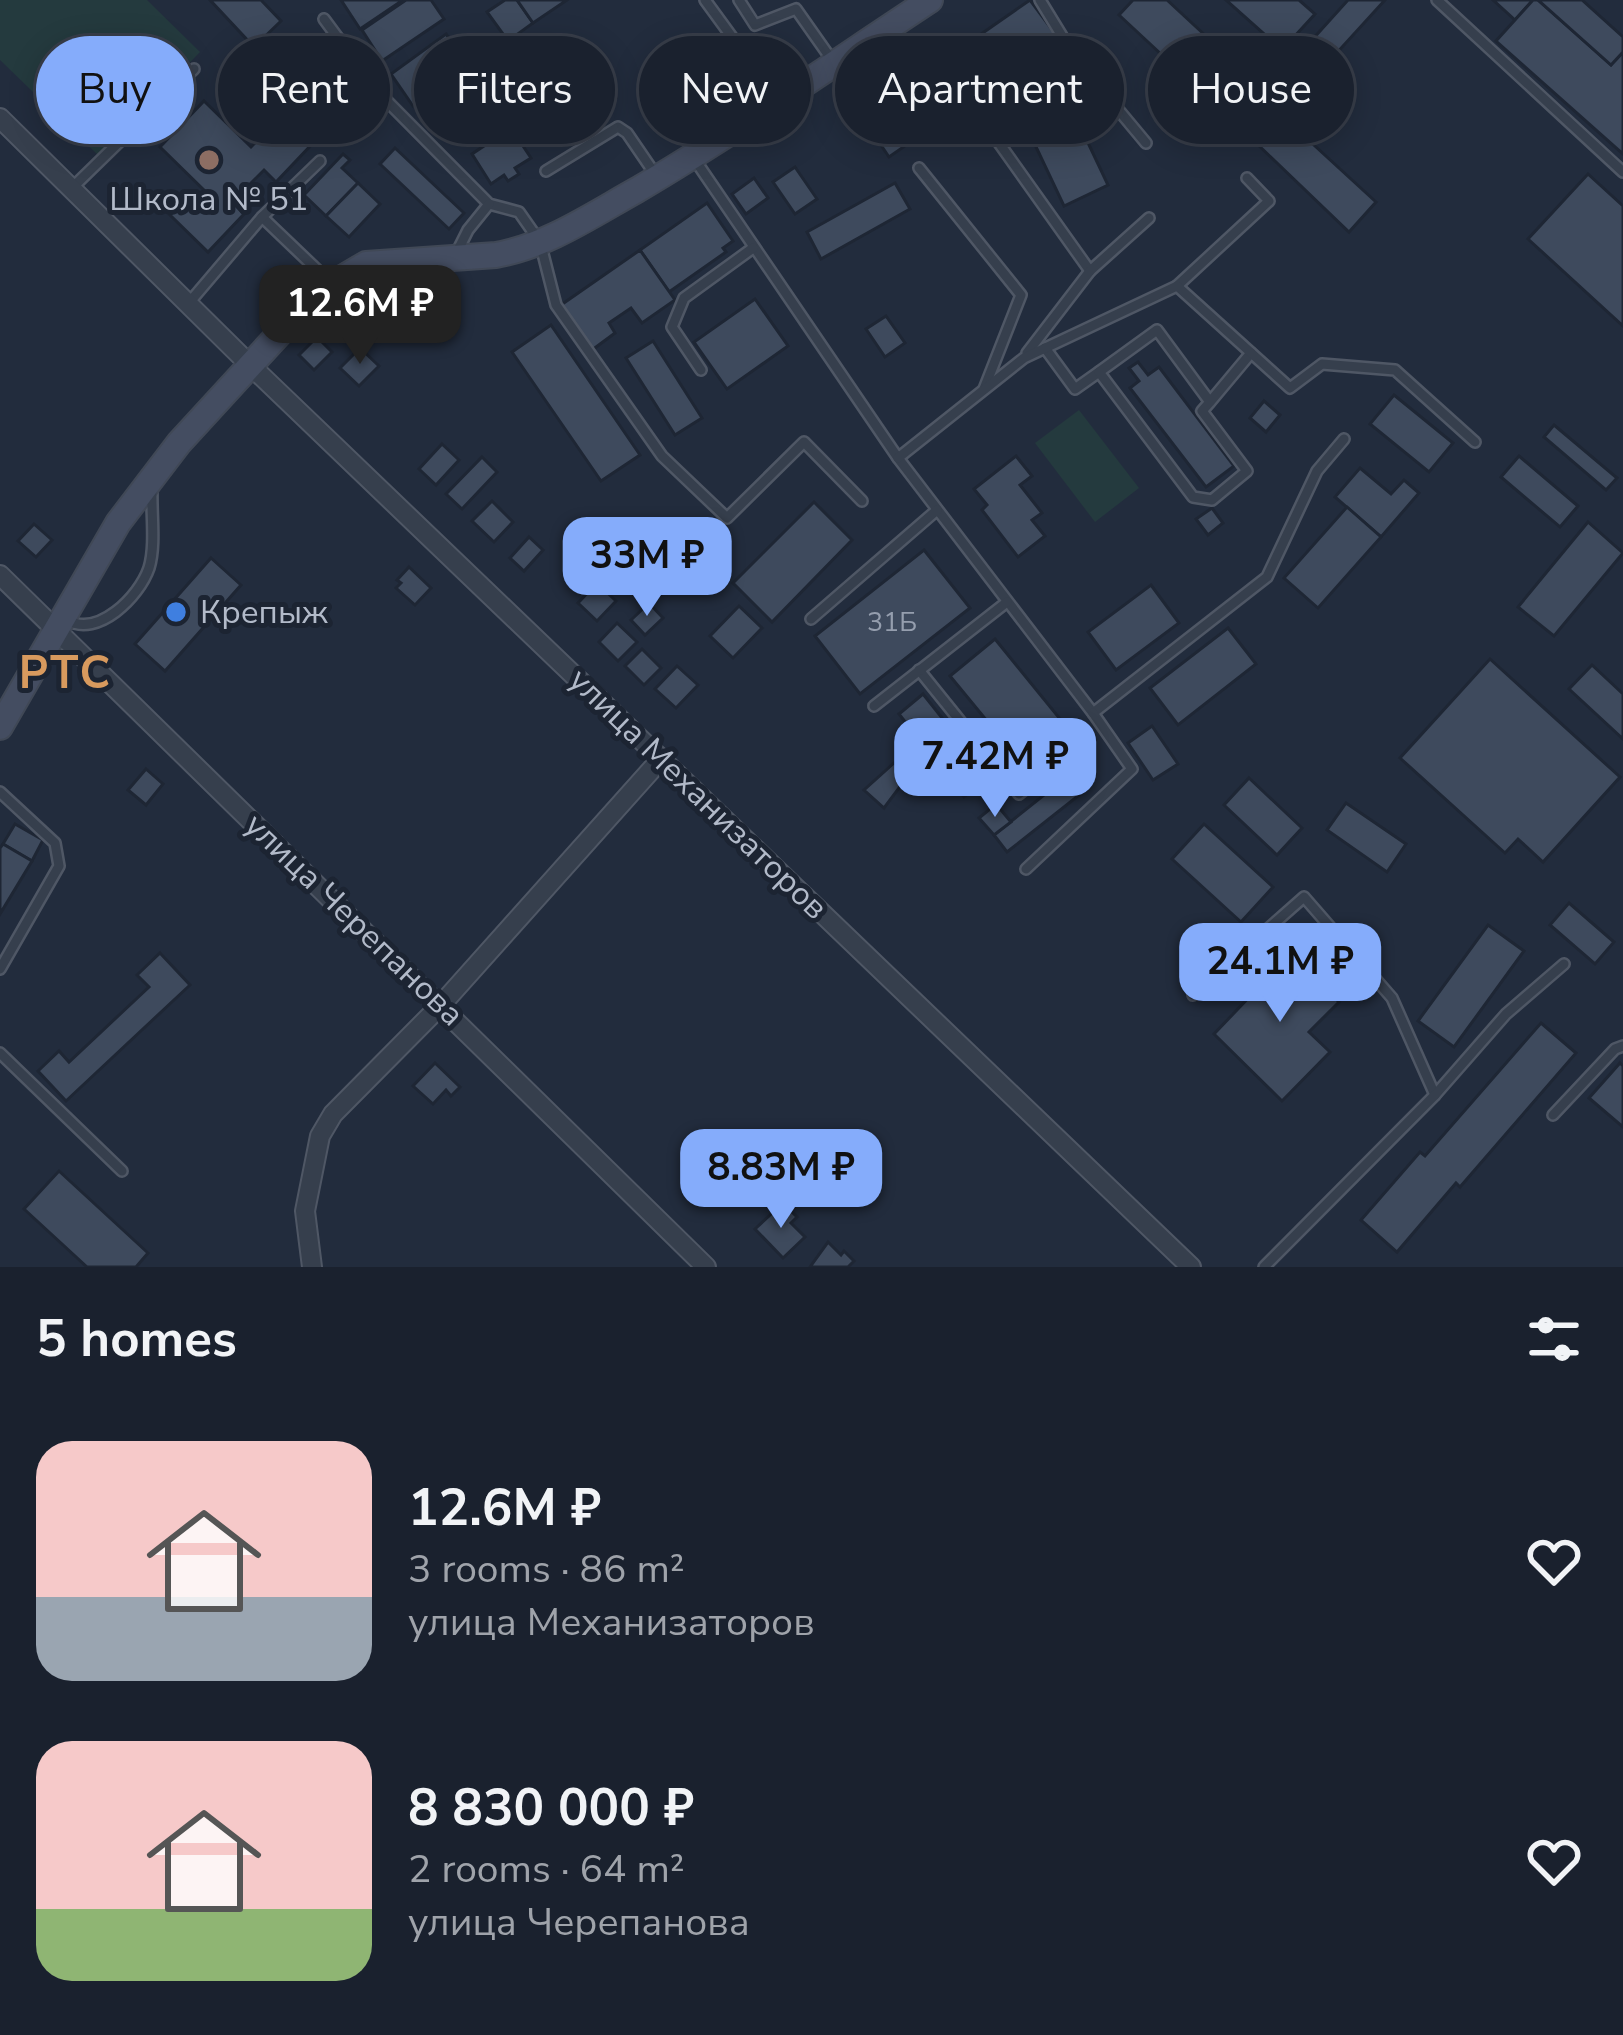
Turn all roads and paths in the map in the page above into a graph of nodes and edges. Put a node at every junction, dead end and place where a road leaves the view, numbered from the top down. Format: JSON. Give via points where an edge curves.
{"nodes":[{"id":1,"x":705,"y":0,"type":"edge"},
{"id":2,"x":739,"y":0,"type":"edge"},
{"id":3,"x":930,"y":0,"type":"edge"},
{"id":4,"x":1040,"y":0,"type":"edge"},
{"id":5,"x":1437,"y":0,"type":"edge"},
{"id":6,"x":325,"y":19,"type":"dead end"},
{"id":7,"x":731,"y":36,"type":"edge"},
{"id":8,"x":834,"y":63,"type":"junction"},
{"id":9,"x":811,"y":78,"type":"edge"},
{"id":10,"x":0,"y":118,"type":"edge"},
{"id":11,"x":1146,"y":143,"type":"dead end"},
{"id":12,"x":117,"y":144,"type":"edge"},
{"id":13,"x":709,"y":144,"type":"edge"},
{"id":14,"x":1000,"y":144,"type":"edge"},
{"id":15,"x":692,"y":155,"type":"junction"},
{"id":16,"x":320,"y":160,"type":"dead end"},
{"id":17,"x":919,"y":168,"type":"dead end"},
{"id":18,"x":547,"y":171,"type":"dead end"},
{"id":19,"x":1623,"y":172,"type":"edge"},
{"id":20,"x":658,"y":177,"type":"junction"},
{"id":21,"x":1247,"y":178,"type":"dead end"},
{"id":22,"x":72,"y":188,"type":"junction"},
{"id":23,"x":489,"y":204,"type":"junction"},
{"id":24,"x":262,"y":217,"type":"junction"},
{"id":25,"x":1149,"y":218,"type":"dead end"},
{"id":26,"x":540,"y":242,"type":"junction"},
{"id":27,"x":753,"y":248,"type":"junction"},
{"id":28,"x":453,"y":260,"type":"junction"},
{"id":29,"x":1090,"y":271,"type":"junction"},
{"id":30,"x":332,"y":284,"type":"junction"},
{"id":31,"x":1177,"y":286,"type":"junction"},
{"id":32,"x":188,"y":304,"type":"junction"},
{"id":33,"x":1045,"y":348,"type":"junction"},
{"id":34,"x":1251,"y":353,"type":"junction"},
{"id":35,"x":1024,"y":358,"type":"junction"},
{"id":36,"x":250,"y":365,"type":"junction"},
{"id":37,"x":701,"y":370,"type":"dead end"},
{"id":38,"x":1099,"y":372,"type":"junction"},
{"id":39,"x":982,"y":392,"type":"junction"},
{"id":40,"x":1210,"y":402,"type":"junction"},
{"id":41,"x":1344,"y":439,"type":"dead end"},
{"id":42,"x":1475,"y":442,"type":"dead end"},
{"id":43,"x":898,"y":458,"type":"junction"},
{"id":44,"x":152,"y":476,"type":"junction"},
{"id":45,"x":862,"y":501,"type":"dead end"},
{"id":46,"x":937,"y":510,"type":"junction"},
{"id":47,"x":0,"y":575,"type":"edge"},
{"id":48,"x":1007,"y":602,"type":"junction"},
{"id":49,"x":811,"y":620,"type":"dead end"},
{"id":50,"x":59,"y":623,"type":"junction"},
{"id":51,"x":919,"y":670,"type":"junction"},
{"id":52,"x":874,"y":706,"type":"dead end"},
{"id":53,"x":1093,"y":712,"type":"junction"},
{"id":54,"x":0,"y":727,"type":"edge"},
{"id":55,"x":1073,"y":751,"type":"dead end"},
{"id":56,"x":661,"y":759,"type":"junction"},
{"id":57,"x":0,"y":792,"type":"edge"},
{"id":58,"x":1026,"y":868,"type":"dead end"},
{"id":59,"x":1564,"y":964,"type":"dead end"},
{"id":60,"x":0,"y":969,"type":"edge"},
{"id":61,"x":1193,"y":995,"type":"dead end"},
{"id":62,"x":441,"y":1005,"type":"junction"},
{"id":63,"x":1623,"y":1046,"type":"edge"},
{"id":64,"x":0,"y":1053,"type":"edge"},
{"id":65,"x":1435,"y":1095,"type":"junction"},
{"id":66,"x":1553,"y":1115,"type":"dead end"},
{"id":67,"x":122,"y":1171,"type":"dead end"},
{"id":68,"x":312,"y":1267,"type":"edge"},
{"id":69,"x":706,"y":1267,"type":"edge"},
{"id":70,"x":1191,"y":1267,"type":"edge"},
{"id":71,"x":1264,"y":1267,"type":"edge"}],
"edges":[{"from":1,"to":7,"type":"lane"},
{"from":2,"to":8,"type":"lane","via":[[755,25],[796,9]]},
{"from":3,"to":8,"type":"street"},
{"from":4,"to":11,"type":"lane"},
{"from":5,"to":19,"type":"lane"},
{"from":6,"to":23,"type":"lane","via":[[378,92]]},
{"from":8,"to":9,"type":"street"},
{"from":10,"to":22,"type":"street","name":"улица Механизаторов"},
{"from":12,"to":22,"type":"lane"},
{"from":13,"to":15,"type":"street"},
{"from":14,"to":29,"type":"lane"},
{"from":15,"to":20,"type":"street"},
{"from":15,"to":27,"type":"lane"},
{"from":16,"to":24,"type":"lane"},
{"from":17,"to":39,"type":"lane","via":[[1021,295]]},
{"from":18,"to":20,"type":"lane","via":[[618,127]]},
{"from":20,"to":26,"type":"street"},
{"from":21,"to":31,"type":"lane","via":[[1269,201]]},
{"from":22,"to":32,"type":"street","name":"улица Механизаторов"},
{"from":23,"to":26,"type":"lane","via":[[519,212]]},
{"from":23,"to":28,"type":"lane"},
{"from":24,"to":30,"type":"lane"},
{"from":24,"to":32,"type":"lane"},
{"from":25,"to":29,"type":"lane"},
{"from":26,"to":28,"type":"street"},
{"from":26,"to":45,"type":"lane","via":[[556,305],[662,456],[728,518],[804,442]]},
{"from":27,"to":37,"type":"lane","via":[[684,298],[672,327]]},
{"from":27,"to":43,"type":"lane"},
{"from":28,"to":30,"type":"street","via":[[366,264]]},
{"from":29,"to":35,"type":"lane"},
{"from":30,"to":36,"type":"street"},
{"from":31,"to":33,"type":"lane"},
{"from":31,"to":34,"type":"lane"},
{"from":32,"to":36,"type":"street","name":"улица Механизаторов"},
{"from":33,"to":35,"type":"lane"},
{"from":33,"to":38,"type":"lane","via":[[1075,389]]},
{"from":34,"to":40,"type":"lane"},
{"from":34,"to":42,"type":"lane","via":[[1290,388],[1322,364],[1396,370]]},
{"from":35,"to":39,"type":"lane"},
{"from":36,"to":44,"type":"street"},
{"from":36,"to":56,"type":"street","name":"улица Механизаторов"},
{"from":38,"to":40,"type":"lane","via":[[1157,330]]},
{"from":38,"to":40,"type":"lane","via":[[1193,497],[1213,500],[1247,472],[1202,411]]},
{"from":39,"to":43,"type":"lane"},
{"from":41,"to":53,"type":"lane","via":[[1316,471],[1268,577]]},
{"from":43,"to":46,"type":"lane"},
{"from":44,"to":50,"type":"street"},
{"from":44,"to":50,"type":"lane","via":[[148,570],[114,613],[90,625]]},
{"from":46,"to":48,"type":"lane"},
{"from":46,"to":49,"type":"lane"},
{"from":47,"to":50,"type":"street","name":"улица Черепанова"},
{"from":48,"to":51,"type":"lane"},
{"from":48,"to":53,"type":"lane"},
{"from":50,"to":54,"type":"street"},
{"from":50,"to":62,"type":"street","name":"улица Черепанова"},
{"from":51,"to":52,"type":"lane"},
{"from":51,"to":55,"type":"lane","via":[[1019,794]]},
{"from":53,"to":58,"type":"lane","via":[[1132,769]]},
{"from":56,"to":62,"type":"street"},
{"from":56,"to":70,"type":"street","name":"улица Механизаторов"},
{"from":57,"to":60,"type":"lane","via":[[55,843],[59,866]]},
{"from":59,"to":65,"type":"lane","via":[[1506,1014]]},
{"from":61,"to":65,"type":"lane","via":[[1304,897],[1392,998]]},
{"from":62,"to":68,"type":"street","via":[[332,1114],[320,1136],[305,1211]]},
{"from":62,"to":69,"type":"street","name":"улица Черепанова"},
{"from":63,"to":66,"type":"lane"},
{"from":64,"to":67,"type":"lane"},
{"from":65,"to":71,"type":"lane"}]}
